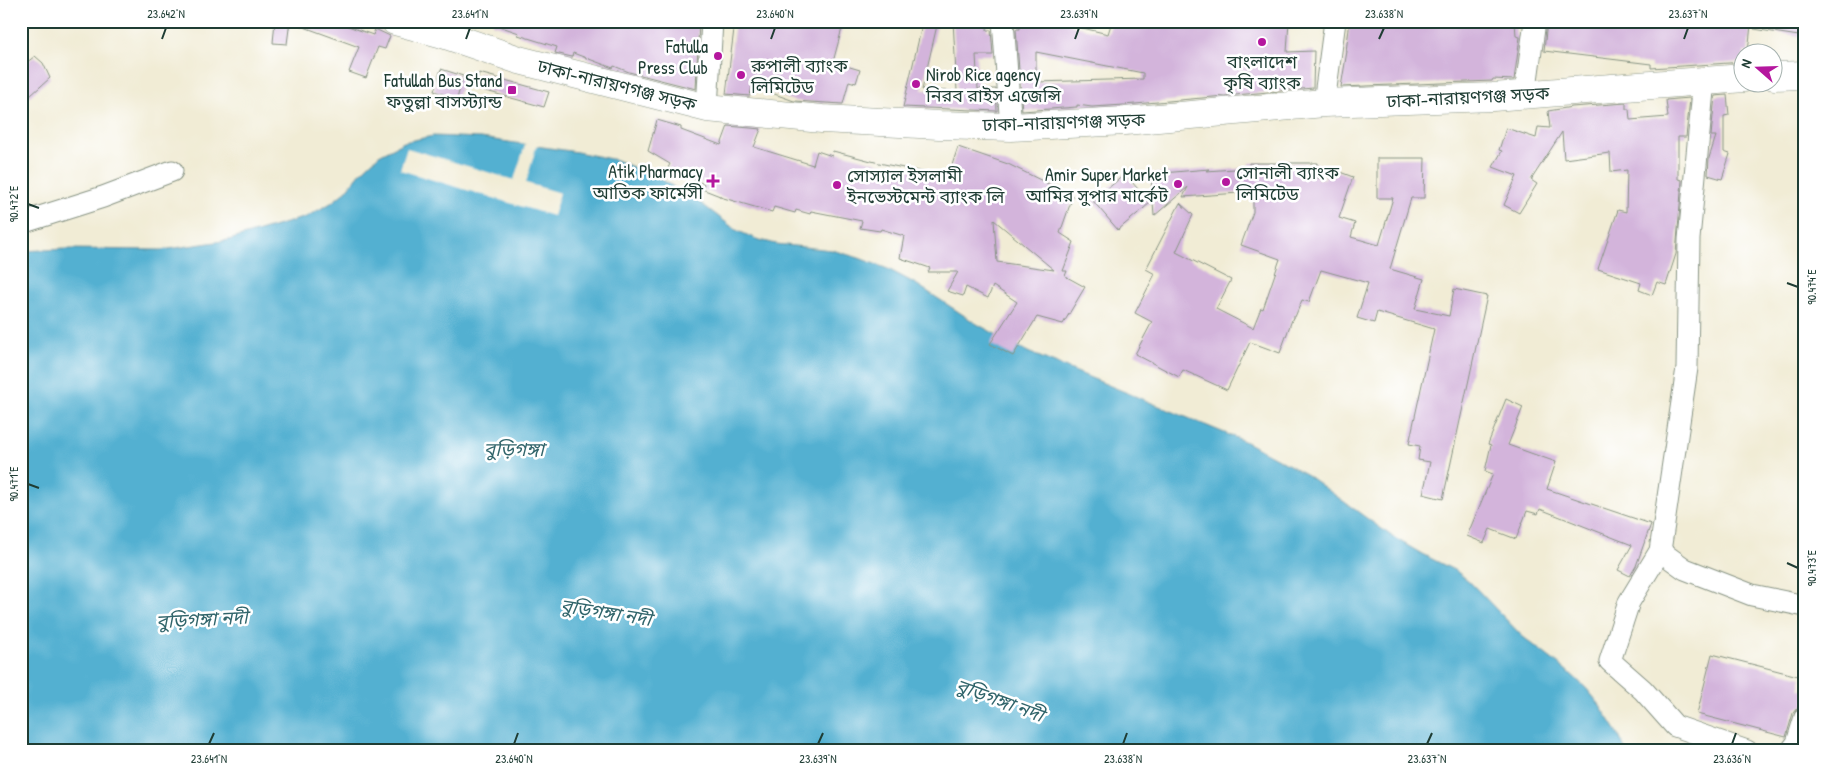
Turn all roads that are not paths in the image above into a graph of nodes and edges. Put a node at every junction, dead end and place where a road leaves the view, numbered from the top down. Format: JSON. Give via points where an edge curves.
{"nodes":[{"id":1,"x":395,"y":21,"type":"edge"},
{"id":2,"x":712,"y":21,"type":"edge"},
{"id":3,"x":1003,"y":21,"type":"edge"},
{"id":4,"x":1335,"y":21,"type":"edge"},
{"id":5,"x":1535,"y":21,"type":"edge"},
{"id":6,"x":1805,"y":75,"type":"edge"},
{"id":7,"x":1784,"y":76,"type":"edge"},
{"id":8,"x":1734,"y":78,"type":"edge"},
{"id":9,"x":1704,"y":80,"type":"junction"},
{"id":10,"x":1525,"y":95,"type":"junction"},
{"id":11,"x":1324,"y":103,"type":"junction"},
{"id":12,"x":707,"y":108,"type":"junction"},
{"id":13,"x":1011,"y":127,"type":"junction"},
{"id":14,"x":172,"y":171,"type":"dead end"},
{"id":15,"x":21,"y":223,"type":"edge"},
{"id":16,"x":1660,"y":551,"type":"junction"},
{"id":17,"x":1805,"y":606,"type":"edge"},
{"id":18,"x":1805,"y":717,"type":"edge"},
{"id":19,"x":1747,"y":751,"type":"edge"},
{"id":20,"x":1791,"y":751,"type":"edge"}],
"edges":[{"from":1,"to":12,"type":"highway","name":"ঢাকা-নারায়ণগঞ্জ সড়ক","via":[[518,60]]},
{"from":2,"to":12,"type":"street"},
{"from":3,"to":13,"type":"street"},
{"from":4,"to":11,"type":"street"},
{"from":5,"to":10,"type":"street"},
{"from":6,"to":7,"type":"highway"},
{"from":8,"to":9,"type":"highway","name":"ঢাকা-নারায়ণগঞ্জ সড়ক"},
{"from":9,"to":10,"type":"highway","name":"ঢাকা-নারায়ণগঞ্জ সড়ক"},
{"from":9,"to":16,"type":"street","via":[[1689,239],[1687,368]]},
{"from":10,"to":11,"type":"highway","name":"ঢাকা-নারায়ণগঞ্জ সড়ক"},
{"from":11,"to":13,"type":"highway","name":"ঢাকা-নারায়ণগঞ্জ সড়ক","via":[[1125,121]]},
{"from":12,"to":13,"type":"highway","name":"ঢাকা-নারায়ণগঞ্জ সড়ক","via":[[822,119]]},
{"from":14,"to":15,"type":"street"},
{"from":16,"to":17,"type":"street","via":[[1685,569],[1752,595]]},
{"from":16,"to":19,"type":"street","via":[[1628,602],[1610,661],[1643,690],[1675,726]]},
{"from":18,"to":20,"type":"street"}]}
